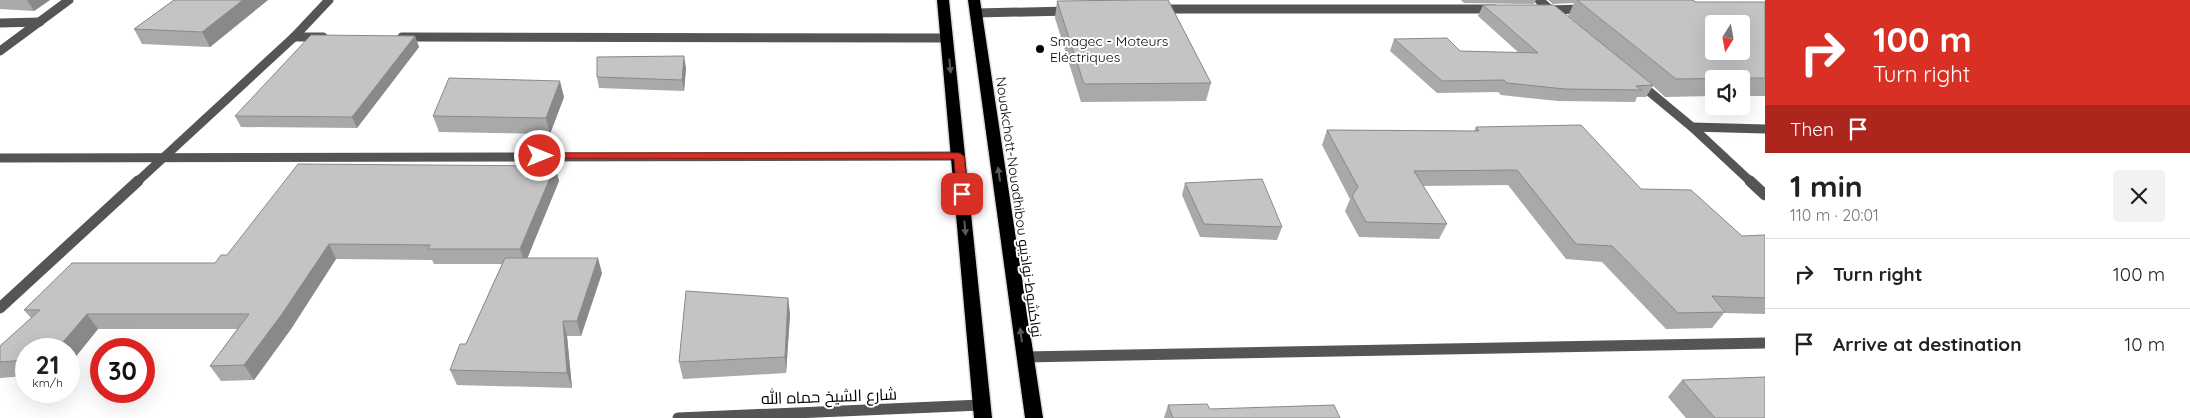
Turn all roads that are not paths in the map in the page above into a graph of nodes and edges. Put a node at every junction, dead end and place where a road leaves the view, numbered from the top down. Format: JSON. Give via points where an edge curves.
{"nodes":[{"id":1,"x":69,"y":0,"type":"edge"},
{"id":2,"x":329,"y":0,"type":"edge"},
{"id":3,"x":943,"y":0,"type":"edge"},
{"id":4,"x":1539,"y":0,"type":"edge"},
{"id":5,"x":975,"y":6,"type":"edge"},
{"id":6,"x":1589,"y":9,"type":"edge"},
{"id":7,"x":1153,"y":10,"type":"edge"},
{"id":8,"x":1500,"y":10,"type":"edge"},
{"id":9,"x":1540,"y":10,"type":"edge"},
{"id":10,"x":1550,"y":10,"type":"junction"},
{"id":11,"x":1075,"y":11,"type":"edge"},
{"id":12,"x":40,"y":22,"type":"junction"},
{"id":13,"x":1565,"y":22,"type":"edge"},
{"id":14,"x":0,"y":23,"type":"edge"},
{"id":15,"x":294,"y":37,"type":"junction"},
{"id":16,"x":334,"y":37,"type":"edge"},
{"id":17,"x":394,"y":37,"type":"edge"},
{"id":18,"x":947,"y":38,"type":"junction"},
{"id":19,"x":0,"y":51,"type":"edge"},
{"id":20,"x":1632,"y":78,"type":"edge"},
{"id":21,"x":1692,"y":127,"type":"junction"},
{"id":22,"x":1765,"y":129,"type":"edge"},
{"id":23,"x":164,"y":156,"type":"junction"},
{"id":24,"x":959,"y":156,"type":"junction"},
{"id":25,"x":0,"y":158,"type":"edge"},
{"id":26,"x":1765,"y":195,"type":"edge"},
{"id":27,"x":0,"y":308,"type":"edge"},
{"id":28,"x":1765,"y":343,"type":"edge"},
{"id":29,"x":1024,"y":357,"type":"junction"},
{"id":30,"x":982,"y":412,"type":"edge"},
{"id":31,"x":678,"y":418,"type":"edge"},
{"id":32,"x":1034,"y":418,"type":"edge"}],
"edges":[{"from":1,"to":12,"type":"street"},
{"from":2,"to":15,"type":"street"},
{"from":3,"to":18,"type":"highway"},
{"from":4,"to":10,"type":"street"},
{"from":5,"to":11,"type":"street"},
{"from":29,"to":5,"type":"highway","name":"Nouakchott-Nouadhibou نواكشوط-نواذيبو","one_way":true},
{"from":6,"to":10,"type":"street"},
{"from":7,"to":8,"type":"street"},
{"from":9,"to":10,"type":"street"},
{"from":10,"to":13,"type":"street"},
{"from":12,"to":14,"type":"street"},
{"from":12,"to":19,"type":"street"},
{"from":15,"to":16,"type":"street"},
{"from":15,"to":23,"type":"street"},
{"from":17,"to":18,"type":"street"},
{"from":18,"to":24,"type":"highway","one_way":true},
{"from":20,"to":21,"type":"street"},
{"from":21,"to":22,"type":"street"},
{"from":21,"to":26,"type":"street"},
{"from":23,"to":24,"type":"street"},
{"from":23,"to":25,"type":"street"},
{"from":23,"to":27,"type":"street"},
{"from":24,"to":30,"type":"highway","one_way":true},
{"from":28,"to":29,"type":"street"},
{"from":29,"to":32,"type":"highway","name":"Nouakchott-Nouadhibou نواكشوط-نواذيبو"},
{"from":30,"to":31,"type":"street","name":"شارع الشيخ حماه الله"}]}
